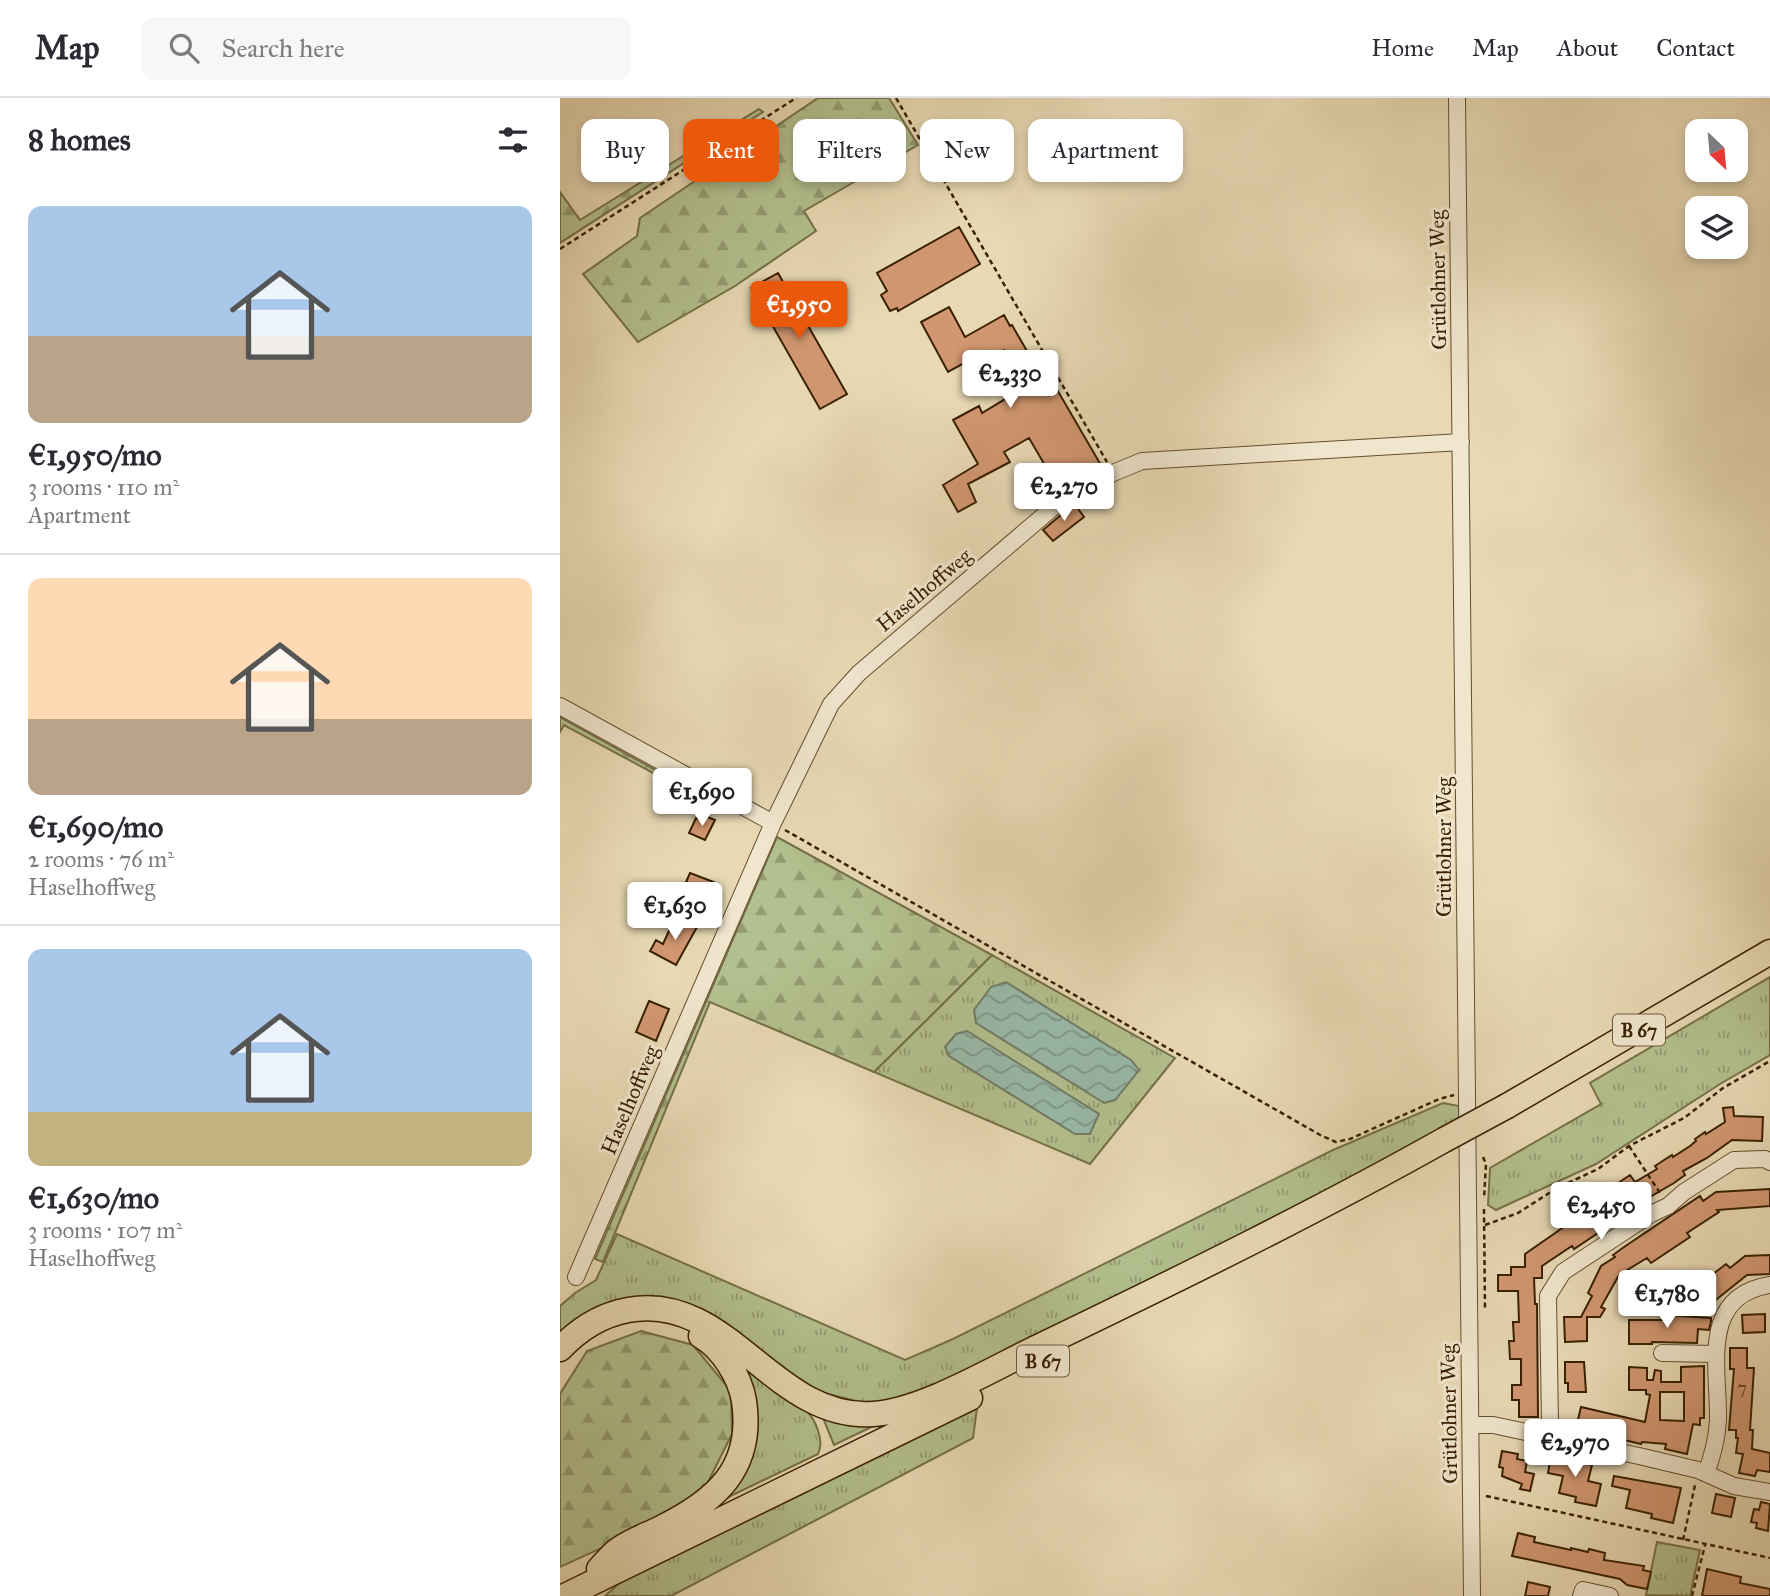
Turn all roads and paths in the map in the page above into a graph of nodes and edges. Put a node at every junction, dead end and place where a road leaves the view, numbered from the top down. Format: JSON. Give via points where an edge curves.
{"nodes":[{"id":1,"x":796,"y":98,"type":"edge"},
{"id":2,"x":896,"y":98,"type":"edge"},
{"id":3,"x":1457,"y":98,"type":"edge"},
{"id":4,"x":560,"y":249,"type":"edge"},
{"id":5,"x":1461,"y":442,"type":"junction"},
{"id":6,"x":1113,"y":473,"type":"junction"},
{"id":7,"x":560,"y":706,"type":"edge"},
{"id":8,"x":773,"y":823,"type":"junction"},
{"id":9,"x":1770,"y":952,"type":"edge"},
{"id":10,"x":1770,"y":965,"type":"edge"},
{"id":11,"x":1770,"y":1061,"type":"edge"},
{"id":12,"x":1467,"y":1091,"type":"junction"},
{"id":13,"x":1508,"y":1112,"type":"junction"},
{"id":14,"x":1445,"y":1146,"type":"junction"},
{"id":15,"x":1629,"y":1146,"type":"junction"},
{"id":16,"x":1770,"y":1162,"type":"edge"},
{"id":17,"x":1668,"y":1206,"type":"junction"},
{"id":18,"x":1485,"y":1225,"type":"dead end"},
{"id":19,"x":576,"y":1278,"type":"dead end"},
{"id":20,"x":1770,"y":1285,"type":"edge"},
{"id":21,"x":1130,"y":1302,"type":"junction"},
{"id":22,"x":560,"y":1349,"type":"edge"},
{"id":23,"x":1662,"y":1353,"type":"dead end"},
{"id":24,"x":1716,"y":1354,"type":"junction"},
{"id":25,"x":560,"y":1362,"type":"edge"},
{"id":26,"x":1471,"y":1425,"type":"junction"},
{"id":27,"x":1547,"y":1437,"type":"junction"},
{"id":28,"x":1702,"y":1471,"type":"junction"},
{"id":29,"x":1770,"y":1492,"type":"edge"},
{"id":30,"x":1471,"y":1495,"type":"junction"},
{"id":31,"x":1683,"y":1540,"type":"junction"},
{"id":32,"x":1704,"y":1545,"type":"junction"},
{"id":33,"x":1770,"y":1558,"type":"edge"},
{"id":34,"x":577,"y":1583,"type":"edge"},
{"id":35,"x":1472,"y":1596,"type":"edge"},
{"id":36,"x":1581,"y":1596,"type":"edge"},
{"id":37,"x":1610,"y":1596,"type":"edge"},
{"id":38,"x":1692,"y":1596,"type":"edge"}],
"edges":[{"from":1,"to":4,"type":"path"},
{"from":2,"to":6,"type":"path"},
{"from":3,"to":5,"type":"street","name":"Grütlohner Weg"},
{"from":5,"to":6,"type":"street","name":"Haselhoffweg","via":[[1142,461]]},
{"from":5,"to":12,"type":"street","name":"Grütlohner Weg"},
{"from":6,"to":8,"type":"street","name":"Haselhoffweg","via":[[1056,505],[851,681],[831,704]]},
{"from":7,"to":8,"type":"street"},
{"from":8,"to":12,"type":"path","via":[[1336,1142]]},
{"from":8,"to":19,"type":"street","name":"Haselhoffweg"},
{"from":9,"to":13,"type":"highway","number":"B 67"},
{"from":10,"to":13,"type":"highway","number":"B 67"},
{"from":11,"to":15,"type":"path","via":[[1684,1118]]},
{"from":12,"to":26,"type":"street","name":"Grütlohner Weg"},
{"from":13,"to":14,"type":"highway","number":"B 67","bridge":true},
{"from":14,"to":21,"type":"highway","number":"B 67"},
{"from":14,"to":34,"type":"highway","number":"B 67","via":[[1121,1322]]},
{"from":15,"to":17,"type":"path"},
{"from":15,"to":18,"type":"path","via":[[1598,1169],[1518,1213]]},
{"from":16,"to":17,"type":"street","via":[[1734,1160]]},
{"from":17,"to":27,"type":"street","via":[[1563,1272],[1548,1296]]},
{"from":20,"to":24,"type":"street","via":[[1738,1296],[1727,1308]]},
{"from":21,"to":22,"type":"highway","via":[[913,1406],[870,1415],[846,1413],[802,1396],[716,1330],[675,1311],[646,1308],[615,1313],[580,1330]]},
{"from":21,"to":34,"type":"highway","number":"B 67","via":[[968,1389]]},
{"from":23,"to":24,"type":"street"},
{"from":24,"to":28,"type":"street","via":[[1716,1443]]},
{"from":25,"to":34,"type":"highway","via":[[582,1340],[605,1327],[637,1319],[687,1327],[728,1362],[741,1387],[746,1414],[744,1442],[724,1486],[705,1504],[618,1549]]},
{"from":26,"to":27,"type":"street"},
{"from":26,"to":30,"type":"street","name":"Grütlohner Weg"},
{"from":27,"to":28,"type":"street"},
{"from":28,"to":29,"type":"street","via":[[1734,1486]]},
{"from":28,"to":31,"type":"path"},
{"from":30,"to":31,"type":"path"},
{"from":30,"to":35,"type":"street","name":"Grütlohner Weg"},
{"from":31,"to":32,"type":"path"},
{"from":32,"to":33,"type":"path"},
{"from":32,"to":38,"type":"path"},
{"from":36,"to":37,"type":"street","via":[[1583,1590]]}]}
